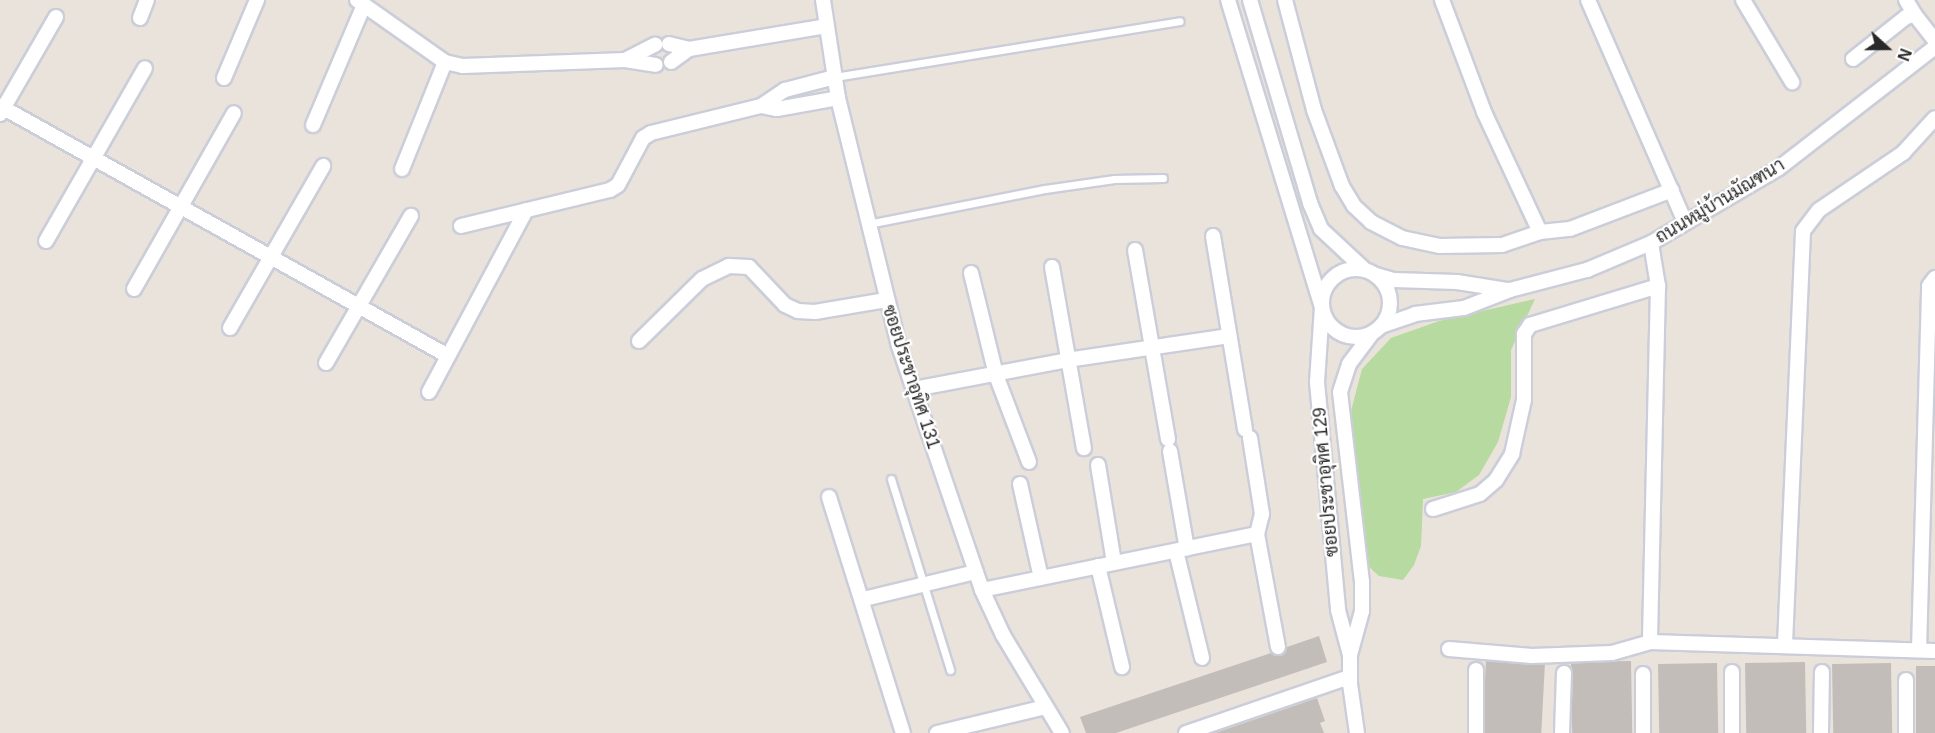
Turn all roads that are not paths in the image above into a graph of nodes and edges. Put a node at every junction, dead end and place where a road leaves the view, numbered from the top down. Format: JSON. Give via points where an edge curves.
{"nodes":[{"id":1,"x":147,"y":0,"type":"edge"},
{"id":2,"x":257,"y":0,"type":"edge"},
{"id":3,"x":823,"y":0,"type":"edge"},
{"id":4,"x":1228,"y":0,"type":"edge"},
{"id":5,"x":1250,"y":0,"type":"edge"},
{"id":6,"x":1285,"y":0,"type":"edge"},
{"id":7,"x":1442,"y":0,"type":"edge"},
{"id":8,"x":1588,"y":0,"type":"edge"},
{"id":9,"x":1743,"y":0,"type":"edge"},
{"id":10,"x":1906,"y":0,"type":"edge"},
{"id":11,"x":360,"y":3,"type":"edge"},
{"id":12,"x":1915,"y":15,"type":"junction"},
{"id":13,"x":56,"y":17,"type":"dead end"},
{"id":14,"x":140,"y":18,"type":"dead end"},
{"id":15,"x":1179,"y":21,"type":"dead end"},
{"id":16,"x":826,"y":26,"type":"junction"},
{"id":17,"x":1935,"y":41,"type":"edge"},
{"id":18,"x":669,"y":44,"type":"dead end"},
{"id":19,"x":655,"y":45,"type":"dead end"},
{"id":20,"x":1935,"y":47,"type":"edge"},
{"id":21,"x":689,"y":49,"type":"junction"},
{"id":22,"x":1853,"y":59,"type":"dead end"},
{"id":23,"x":625,"y":60,"type":"junction"},
{"id":24,"x":445,"y":62,"type":"junction"},
{"id":25,"x":671,"y":62,"type":"dead end"},
{"id":26,"x":656,"y":65,"type":"dead end"},
{"id":27,"x":145,"y":68,"type":"dead end"},
{"id":28,"x":835,"y":77,"type":"junction"},
{"id":29,"x":224,"y":78,"type":"dead end"},
{"id":30,"x":1792,"y":82,"type":"dead end"},
{"id":31,"x":838,"y":98,"type":"junction"},
{"id":32,"x":761,"y":106,"type":"junction"},
{"id":33,"x":1,"y":110,"type":"edge"},
{"id":34,"x":234,"y":113,"type":"dead end"},
{"id":35,"x":1935,"y":118,"type":"edge"},
{"id":36,"x":314,"y":124,"type":"dead end"},
{"id":37,"x":94,"y":158,"type":"junction"},
{"id":38,"x":324,"y":166,"type":"dead end"},
{"id":39,"x":402,"y":169,"type":"dead end"},
{"id":40,"x":1162,"y":178,"type":"dead end"},
{"id":41,"x":1672,"y":190,"type":"junction"},
{"id":42,"x":182,"y":208,"type":"junction"},
{"id":43,"x":526,"y":210,"type":"junction"},
{"id":44,"x":411,"y":216,"type":"dead end"},
{"id":45,"x":1684,"y":220,"type":"junction"},
{"id":46,"x":868,"y":224,"type":"junction"},
{"id":47,"x":461,"y":225,"type":"dead end"},
{"id":48,"x":1540,"y":232,"type":"junction"},
{"id":49,"x":1213,"y":236,"type":"dead end"},
{"id":50,"x":46,"y":241,"type":"dead end"},
{"id":51,"x":1651,"y":243,"type":"junction"},
{"id":52,"x":1135,"y":250,"type":"dead end"},
{"id":53,"x":271,"y":258,"type":"junction"},
{"id":54,"x":1052,"y":267,"type":"dead end"},
{"id":55,"x":971,"y":273,"type":"dead end"},
{"id":56,"x":1371,"y":273,"type":"junction"},
{"id":57,"x":1935,"y":278,"type":"edge"},
{"id":58,"x":1658,"y":286,"type":"junction"},
{"id":59,"x":134,"y":289,"type":"dead end"},
{"id":60,"x":1510,"y":290,"type":"junction"},
{"id":61,"x":886,"y":300,"type":"junction"},
{"id":62,"x":359,"y":306,"type":"junction"},
{"id":63,"x":1322,"y":307,"type":"junction"},
{"id":64,"x":230,"y":328,"type":"dead end"},
{"id":65,"x":1377,"y":330,"type":"junction"},
{"id":66,"x":1229,"y":336,"type":"junction"},
{"id":67,"x":639,"y":340,"type":"dead end"},
{"id":68,"x":1152,"y":346,"type":"junction"},
{"id":69,"x":448,"y":356,"type":"junction"},
{"id":70,"x":1067,"y":360,"type":"junction"},
{"id":71,"x":326,"y":363,"type":"dead end"},
{"id":72,"x":996,"y":375,"type":"junction"},
{"id":73,"x":914,"y":389,"type":"junction"},
{"id":74,"x":429,"y":392,"type":"dead end"},
{"id":75,"x":1084,"y":448,"type":"dead end"},
{"id":76,"x":1029,"y":462,"type":"dead end"},
{"id":77,"x":1098,"y":465,"type":"dead end"},
{"id":78,"x":891,"y":479,"type":"dead end"},
{"id":79,"x":1020,"y":484,"type":"dead end"},
{"id":80,"x":829,"y":497,"type":"dead end"},
{"id":81,"x":1433,"y":509,"type":"dead end"},
{"id":82,"x":1257,"y":534,"type":"junction"},
{"id":83,"x":1181,"y":550,"type":"junction"},
{"id":84,"x":1114,"y":562,"type":"junction"},
{"id":85,"x":1098,"y":566,"type":"junction"},
{"id":86,"x":976,"y":572,"type":"junction"},
{"id":87,"x":1041,"y":578,"type":"junction"},
{"id":88,"x":924,"y":584,"type":"junction"},
{"id":89,"x":982,"y":590,"type":"junction"},
{"id":90,"x":864,"y":599,"type":"junction"},
{"id":91,"x":1650,"y":642,"type":"junction"},
{"id":92,"x":1785,"y":644,"type":"junction"},
{"id":93,"x":1278,"y":647,"type":"dead end"},
{"id":94,"x":1449,"y":649,"type":"dead end"},
{"id":95,"x":1919,"y":650,"type":"junction"},
{"id":96,"x":1935,"y":651,"type":"edge"},
{"id":97,"x":1350,"y":655,"type":"junction"},
{"id":98,"x":1202,"y":658,"type":"dead end"},
{"id":99,"x":1122,"y":667,"type":"dead end"},
{"id":100,"x":950,"y":670,"type":"dead end"},
{"id":101,"x":1476,"y":670,"type":"dead end"},
{"id":102,"x":1732,"y":672,"type":"dead end"},
{"id":103,"x":1822,"y":672,"type":"dead end"},
{"id":104,"x":1564,"y":673,"type":"dead end"},
{"id":105,"x":1643,"y":674,"type":"dead end"},
{"id":106,"x":1350,"y":677,"type":"junction"},
{"id":107,"x":1906,"y":680,"type":"dead end"},
{"id":108,"x":1045,"y":707,"type":"junction"},
{"id":109,"x":903,"y":733,"type":"edge"},
{"id":110,"x":937,"y":733,"type":"edge"},
{"id":111,"x":1062,"y":733,"type":"edge"},
{"id":112,"x":1185,"y":733,"type":"edge"},
{"id":113,"x":1357,"y":733,"type":"edge"},
{"id":114,"x":1476,"y":733,"type":"edge"},
{"id":115,"x":1562,"y":733,"type":"edge"},
{"id":116,"x":1643,"y":733,"type":"edge"},
{"id":117,"x":1732,"y":733,"type":"edge"},
{"id":118,"x":1821,"y":733,"type":"edge"},
{"id":119,"x":1906,"y":733,"type":"edge"}],
"edges":[{"from":1,"to":14,"type":"street"},
{"from":2,"to":29,"type":"street"},
{"from":3,"to":16,"type":"street","name":"ซอยประชาอุทิศ 131"},
{"from":4,"to":63,"type":"street","name":"ซอยประชาอุทิศ 129"},
{"from":5,"to":56,"type":"street","name":"ซอยประชาอุทิศ 129","via":[[1321,230]]},
{"from":6,"to":48,"type":"street","via":[[1314,110],[1342,186],[1354,206],[1371,222],[1402,238],[1440,246],[1502,245]]},
{"from":7,"to":48,"type":"street","via":[[1484,112]]},
{"from":8,"to":41,"type":"street"},
{"from":9,"to":30,"type":"street"},
{"from":10,"to":12,"type":"street"},
{"from":11,"to":24,"type":"street"},
{"from":11,"to":36,"type":"street"},
{"from":12,"to":17,"type":"street"},
{"from":12,"to":22,"type":"street","via":[[1906,17]]},
{"from":13,"to":33,"type":"street"},
{"from":15,"to":28,"type":"lane"},
{"from":16,"to":21,"type":"street"},
{"from":16,"to":28,"type":"street","name":"ซอยประชาอุทิศ 131"},
{"from":18,"to":21,"type":"street"},
{"from":19,"to":23,"type":"street"},
{"from":20,"to":45,"type":"street","name":"ถนนหมู่บ้านมัณฑนา","via":[[1779,168]]},
{"from":21,"to":25,"type":"street"},
{"from":23,"to":24,"type":"street","via":[[484,68]]},
{"from":23,"to":26,"type":"street"},
{"from":24,"to":39,"type":"street"},
{"from":27,"to":37,"type":"street"},
{"from":28,"to":31,"type":"street","name":"ซอยประชาอุทิศ 131"},
{"from":28,"to":32,"type":"street","via":[[785,90]]},
{"from":31,"to":32,"type":"street","via":[[777,109]]},
{"from":31,"to":46,"type":"street","name":"ซอยประชาอุทิศ 131"},
{"from":32,"to":43,"type":"street","via":[[651,133],[643,138],[618,184],[610,190]]},
{"from":33,"to":37,"type":"street"},
{"from":34,"to":42,"type":"street"},
{"from":35,"to":92,"type":"street","via":[[1903,153],[1819,210],[1803,231]]},
{"from":37,"to":42,"type":"street"},
{"from":37,"to":50,"type":"street"},
{"from":38,"to":53,"type":"street"},
{"from":40,"to":46,"type":"lane","via":[[1114,179],[1045,189]]},
{"from":41,"to":45,"type":"street"},
{"from":41,"to":48,"type":"street","via":[[1570,229]]},
{"from":42,"to":53,"type":"street"},
{"from":42,"to":59,"type":"street"},
{"from":43,"to":47,"type":"street"},
{"from":43,"to":69,"type":"street"},
{"from":44,"to":62,"type":"street"},
{"from":45,"to":51,"type":"street","name":"ถนนหมู่บ้านมัณฑนา"},
{"from":46,"to":61,"type":"street","name":"ซอยประชาอุทิศ 131"},
{"from":49,"to":66,"type":"street"},
{"from":51,"to":58,"type":"street"},
{"from":51,"to":60,"type":"street","name":"ถนนหมู่บ้านมัณฑนา","via":[[1587,270]]},
{"from":52,"to":68,"type":"street"},
{"from":53,"to":62,"type":"street"},
{"from":53,"to":64,"type":"street"},
{"from":54,"to":70,"type":"street"},
{"from":55,"to":72,"type":"street"},
{"from":56,"to":60,"type":"street","name":"ถนนหมู่บ้านมัณฑนา","via":[[1394,280],[1457,282]]},
{"from":56,"to":63,"type":"street","name":"ซอยประชาอุทิศ 129","via":[[1344,271],[1334,277],[1322,296]]},
{"from":56,"to":65,"type":"street","name":"ซอยประชาอุทิศ 129","via":[[1384,284],[1390,305]]},
{"from":57,"to":95,"type":"street","via":[[1929,286]]},
{"from":58,"to":81,"type":"street","via":[[1530,325],[1524,334],[1524,400],[1512,454],[1496,480],[1480,494]]},
{"from":58,"to":91,"type":"street"},
{"from":60,"to":65,"type":"street","name":"ถนนหมู่บ้านมัณฑนา","via":[[1464,308],[1415,314]]},
{"from":61,"to":67,"type":"street","via":[[815,312],[798,311],[785,305],[749,267],[729,266],[702,279]]},
{"from":61,"to":73,"type":"street","name":"ซอยประชาอุทิศ 131"},
{"from":62,"to":69,"type":"street"},
{"from":62,"to":71,"type":"street"},
{"from":63,"to":65,"type":"street","name":"ซอยประชาอุทิศ 129","via":[[1331,327],[1340,334],[1351,338]]},
{"from":63,"to":97,"type":"street","name":"ซอยประชาอุทิศ 129","via":[[1317,382],[1338,610]]},
{"from":65,"to":97,"type":"street","name":"ซอยประชาอุทิศ 129","via":[[1349,364],[1340,392],[1362,582],[1362,611]]},
{"from":66,"to":68,"type":"street"},
{"from":66,"to":82,"type":"street","via":[[1262,514]]},
{"from":68,"to":70,"type":"street"},
{"from":68,"to":83,"type":"street"},
{"from":69,"to":74,"type":"street"},
{"from":70,"to":72,"type":"street"},
{"from":70,"to":75,"type":"street"},
{"from":72,"to":73,"type":"street"},
{"from":72,"to":76,"type":"street"},
{"from":73,"to":86,"type":"street","name":"ซอยประชาอุทิศ 131"},
{"from":77,"to":84,"type":"street"},
{"from":78,"to":88,"type":"lane"},
{"from":79,"to":87,"type":"street"},
{"from":80,"to":90,"type":"street"},
{"from":82,"to":83,"type":"street"},
{"from":82,"to":93,"type":"street"},
{"from":83,"to":84,"type":"street"},
{"from":83,"to":98,"type":"street"},
{"from":84,"to":85,"type":"street"},
{"from":85,"to":87,"type":"street"},
{"from":85,"to":99,"type":"street"},
{"from":86,"to":88,"type":"street"},
{"from":86,"to":89,"type":"street","name":"ซอยประชาอุทิศ 131"},
{"from":87,"to":89,"type":"street"},
{"from":88,"to":90,"type":"street"},
{"from":88,"to":100,"type":"lane"},
{"from":89,"to":108,"type":"street","name":"ซอยประชาอุทิศ 131"},
{"from":90,"to":109,"type":"street"},
{"from":91,"to":92,"type":"street"},
{"from":91,"to":94,"type":"street","via":[[1612,653],[1555,655]]},
{"from":92,"to":95,"type":"street"},
{"from":95,"to":96,"type":"street"},
{"from":97,"to":106,"type":"street","name":"ซอยประชาอุทิศ 129"},
{"from":101,"to":114,"type":"street"},
{"from":102,"to":117,"type":"street"},
{"from":103,"to":118,"type":"street"},
{"from":104,"to":115,"type":"street"},
{"from":105,"to":116,"type":"street"},
{"from":106,"to":112,"type":"street"},
{"from":106,"to":113,"type":"street","name":"ซอยประชาอุทิศ 129"},
{"from":107,"to":119,"type":"street"},
{"from":108,"to":110,"type":"street"},
{"from":108,"to":111,"type":"street","name":"ซอยประชาอุทิศ 131"}]}
